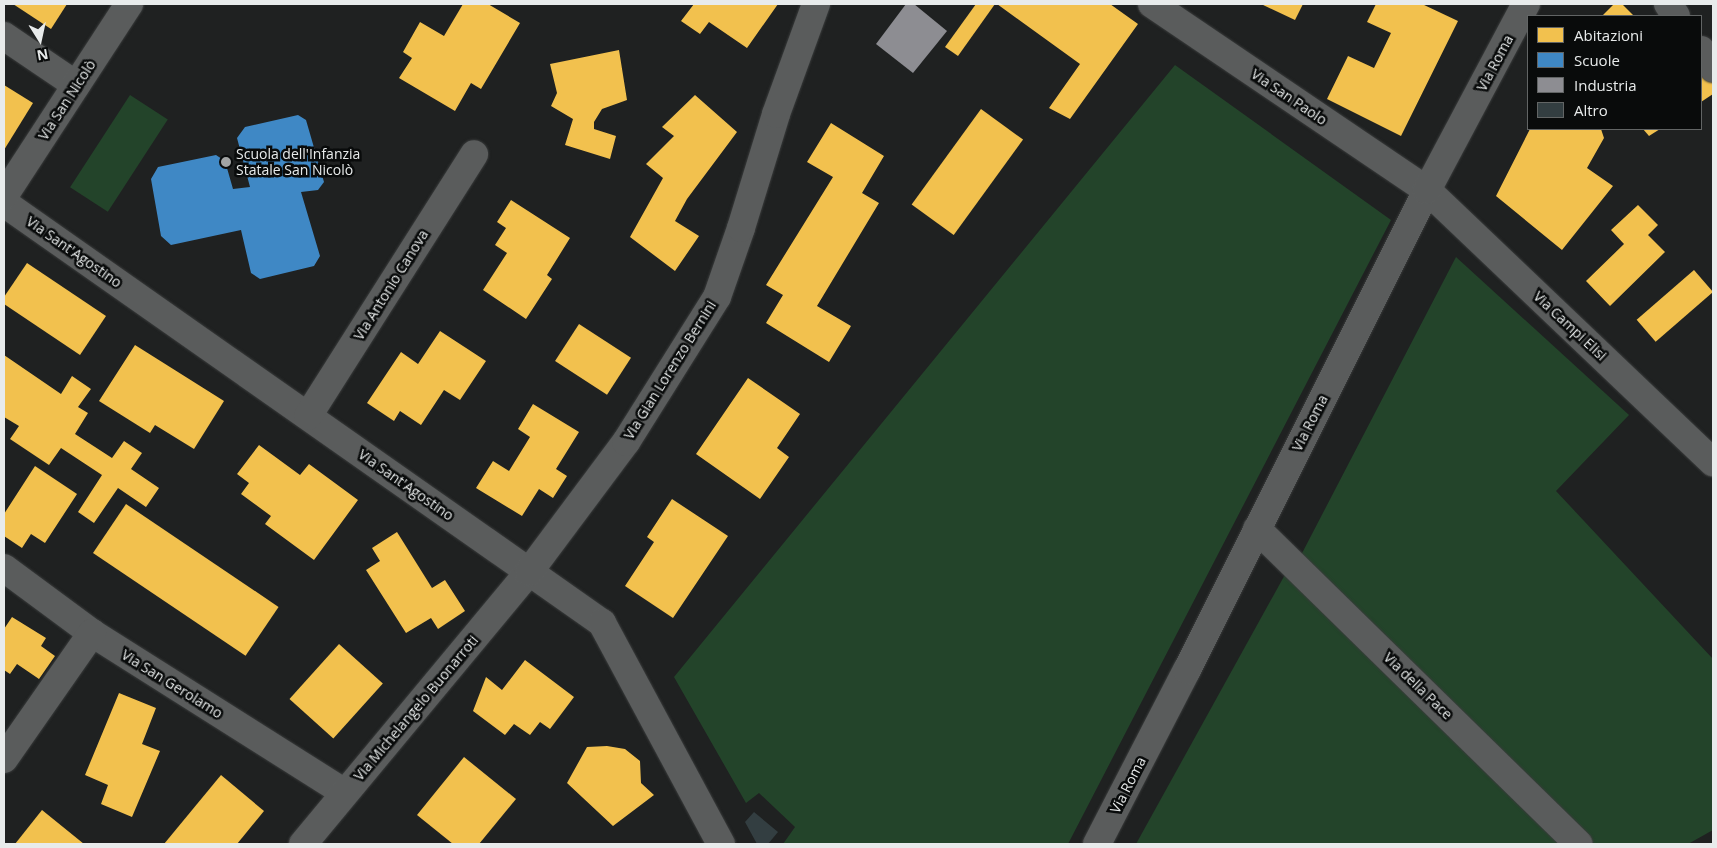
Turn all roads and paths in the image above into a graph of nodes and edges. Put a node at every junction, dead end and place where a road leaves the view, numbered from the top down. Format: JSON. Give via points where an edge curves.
{"nodes":[{"id":1,"x":129,"y":4,"type":"edge"},
{"id":2,"x":816,"y":4,"type":"edge"},
{"id":3,"x":1152,"y":4,"type":"edge"},
{"id":4,"x":1526,"y":4,"type":"edge"},
{"id":5,"x":1668,"y":4,"type":"edge"},
{"id":6,"x":1675,"y":15,"type":"edge"},
{"id":7,"x":4,"y":36,"type":"edge"},
{"id":8,"x":1702,"y":52,"type":"edge"},
{"id":9,"x":1713,"y":68,"type":"edge"},
{"id":10,"x":76,"y":85,"type":"junction"},
{"id":11,"x":474,"y":154,"type":"dead end"},
{"id":12,"x":1426,"y":190,"type":"junction"},
{"id":13,"x":4,"y":196,"type":"edge"},
{"id":14,"x":4,"y":203,"type":"edge"},
{"id":15,"x":308,"y":416,"type":"junction"},
{"id":16,"x":1713,"y":462,"type":"edge"},
{"id":17,"x":1257,"y":529,"type":"junction"},
{"id":18,"x":4,"y":568,"type":"edge"},
{"id":19,"x":529,"y":572,"type":"junction"},
{"id":20,"x":92,"y":633,"type":"junction"},
{"id":21,"x":4,"y":759,"type":"edge"},
{"id":22,"x":345,"y":794,"type":"junction"},
{"id":23,"x":715,"y":841,"type":"edge"},
{"id":24,"x":303,"y":844,"type":"edge"},
{"id":25,"x":1097,"y":844,"type":"edge"},
{"id":26,"x":1579,"y":844,"type":"edge"}],
"edges":[{"from":1,"to":10,"type":"street","name":"Via San Nicolò"},
{"from":2,"to":19,"type":"street","name":"Via Gian Lorenzo Bernini","via":[[776,114],[717,297],[626,442]]},
{"from":3,"to":12,"type":"street","name":"Via San Paolo"},
{"from":4,"to":12,"type":"street","name":"Via Roma"},
{"from":5,"to":6,"type":"street"},
{"from":7,"to":10,"type":"street"},
{"from":8,"to":9,"type":"street"},
{"from":10,"to":13,"type":"street","name":"Via San Nicolò"},
{"from":11,"to":15,"type":"street","name":"Via Antonio Canova"},
{"from":12,"to":16,"type":"street","name":"Via Campi Elisi"},
{"from":12,"to":17,"type":"street","name":"Via Roma"},
{"from":14,"to":15,"type":"street","name":"Via Sant'Agostino"},
{"from":15,"to":19,"type":"street","name":"Via Sant'Agostino"},
{"from":17,"to":25,"type":"street","name":"Via Roma"},
{"from":17,"to":26,"type":"street","name":"Via della Pace"},
{"from":18,"to":20,"type":"street","name":"Via San Gerolamo"},
{"from":19,"to":22,"type":"street","name":"Via Michelangelo Buonarroti"},
{"from":19,"to":23,"type":"street","name":"Via Sant'Agostino","via":[[602,623]]},
{"from":20,"to":21,"type":"street"},
{"from":20,"to":22,"type":"street","name":"Via San Gerolamo"},
{"from":22,"to":24,"type":"street","name":"Via Michelangelo Buonarroti"}]}
